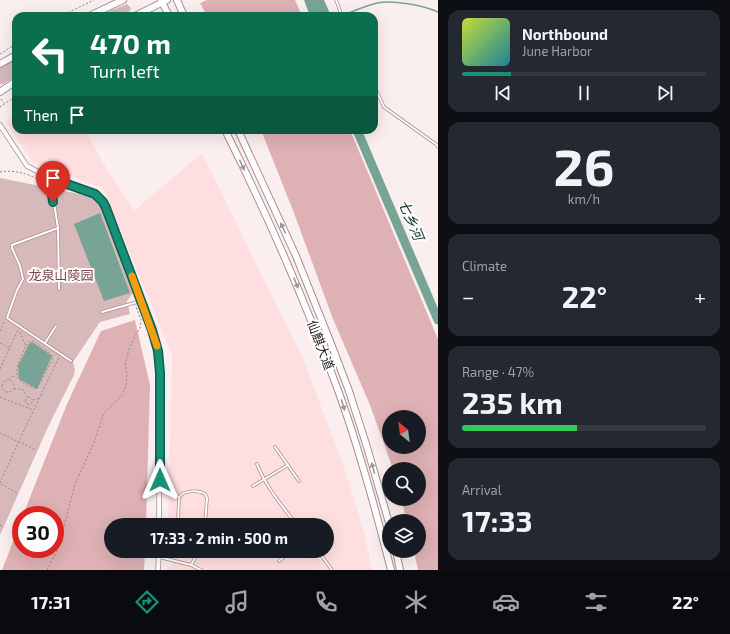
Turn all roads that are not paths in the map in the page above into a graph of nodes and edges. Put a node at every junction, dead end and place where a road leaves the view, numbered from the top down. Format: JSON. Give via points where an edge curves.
{"nodes":[{"id":1,"x":123,"y":0,"type":"edge"},
{"id":2,"x":177,"y":0,"type":"edge"},
{"id":3,"x":336,"y":0,"type":"edge"},
{"id":4,"x":163,"y":1,"type":"edge"},
{"id":5,"x":98,"y":12,"type":"edge"},
{"id":6,"x":142,"y":12,"type":"edge"},
{"id":7,"x":167,"y":12,"type":"edge"},
{"id":8,"x":182,"y":12,"type":"edge"},
{"id":9,"x":340,"y":12,"type":"edge"},
{"id":10,"x":12,"y":57,"type":"edge"},
{"id":11,"x":0,"y":64,"type":"edge"},
{"id":12,"x":12,"y":84,"type":"edge"},
{"id":13,"x":0,"y":92,"type":"edge"},
{"id":14,"x":378,"y":94,"type":"edge"},
{"id":15,"x":0,"y":125,"type":"edge"},
{"id":16,"x":227,"y":134,"type":"edge"},
{"id":17,"x":240,"y":134,"type":"edge"},
{"id":18,"x":438,"y":146,"type":"edge"},
{"id":19,"x":50,"y":178,"type":"junction"},
{"id":20,"x":58,"y":228,"type":"junction"},
{"id":21,"x":59,"y":289,"type":"dead end"},
{"id":22,"x":141,"y":301,"type":"junction"},
{"id":23,"x":102,"y":312,"type":"dead end"},
{"id":24,"x":56,"y":326,"type":"dead end"},
{"id":25,"x":45,"y":343,"type":"junction"},
{"id":26,"x":71,"y":361,"type":"dead end"},
{"id":27,"x":275,"y":447,"type":"dead end"},
{"id":28,"x":257,"y":464,"type":"dead end"},
{"id":29,"x":288,"y":465,"type":"junction"},
{"id":30,"x":263,"y":480,"type":"junction"},
{"id":31,"x":299,"y":481,"type":"dead end"},
{"id":32,"x":254,"y":486,"type":"dead end"},
{"id":33,"x":386,"y":514,"type":"edge"},
{"id":34,"x":159,"y":518,"type":"edge"},
{"id":35,"x":178,"y":518,"type":"edge"},
{"id":36,"x":206,"y":518,"type":"edge"},
{"id":37,"x":292,"y":518,"type":"edge"},
{"id":38,"x":159,"y":558,"type":"joint"},
{"id":39,"x":195,"y":558,"type":"edge"},
{"id":40,"x":282,"y":558,"type":"edge"},
{"id":41,"x":323,"y":558,"type":"edge"},
{"id":42,"x":397,"y":558,"type":"edge"},
{"id":43,"x":279,"y":561,"type":"dead end"},
{"id":44,"x":191,"y":566,"type":"junction"},
{"id":45,"x":158,"y":570,"type":"edge"},
{"id":46,"x":201,"y":570,"type":"edge"},
{"id":47,"x":332,"y":570,"type":"edge"},
{"id":48,"x":391,"y":570,"type":"edge"},
{"id":49,"x":400,"y":570,"type":"edge"}],
"edges":[{"from":1,"to":5,"type":"main road"},
{"from":2,"to":8,"type":"main road"},
{"from":3,"to":9,"type":"lane"},
{"from":4,"to":6,"type":"main road"},
{"from":4,"to":7,"type":"main road"},
{"from":10,"to":11,"type":"main road"},
{"from":12,"to":13,"type":"main road"},
{"from":14,"to":18,"type":"lane","via":[[384,107]]},
{"from":15,"to":19,"type":"street","via":[[27,166]]},
{"from":16,"to":48,"type":"main road","name":"仙麒大道","one_way":true,"via":[[287,261],[340,395]]},
{"from":33,"to":17,"type":"main road","name":"仙麒大道","one_way":true,"via":[[351,398],[330,341],[296,256]]},
{"from":19,"to":20,"type":"lane"},
{"from":19,"to":22,"type":"street","via":[[95,194],[103,202]]},
{"from":20,"to":21,"type":"lane"},
{"from":20,"to":25,"type":"lane","via":[[12,245],[23,279],[7,318]]},
{"from":22,"to":23,"type":"lane"},
{"from":22,"to":34,"type":"street","via":[[158,351],[160,373]]},
{"from":24,"to":25,"type":"lane"},
{"from":25,"to":26,"type":"lane"},
{"from":27,"to":29,"type":"lane"},
{"from":28,"to":30,"type":"lane"},
{"from":29,"to":30,"type":"lane"},
{"from":29,"to":31,"type":"lane"},
{"from":30,"to":32,"type":"lane"},
{"from":30,"to":37,"type":"lane"},
{"from":35,"to":36,"type":"lane","via":[[179,496],[183,492],[203,492],[207,498]]},
{"from":38,"to":44,"type":"lane"},
{"from":38,"to":45,"type":"street"},
{"from":39,"to":44,"type":"lane"},
{"from":40,"to":43,"type":"lane"},
{"from":41,"to":47,"type":"lane"},
{"from":42,"to":49,"type":"main road"},
{"from":44,"to":46,"type":"lane"}]}
